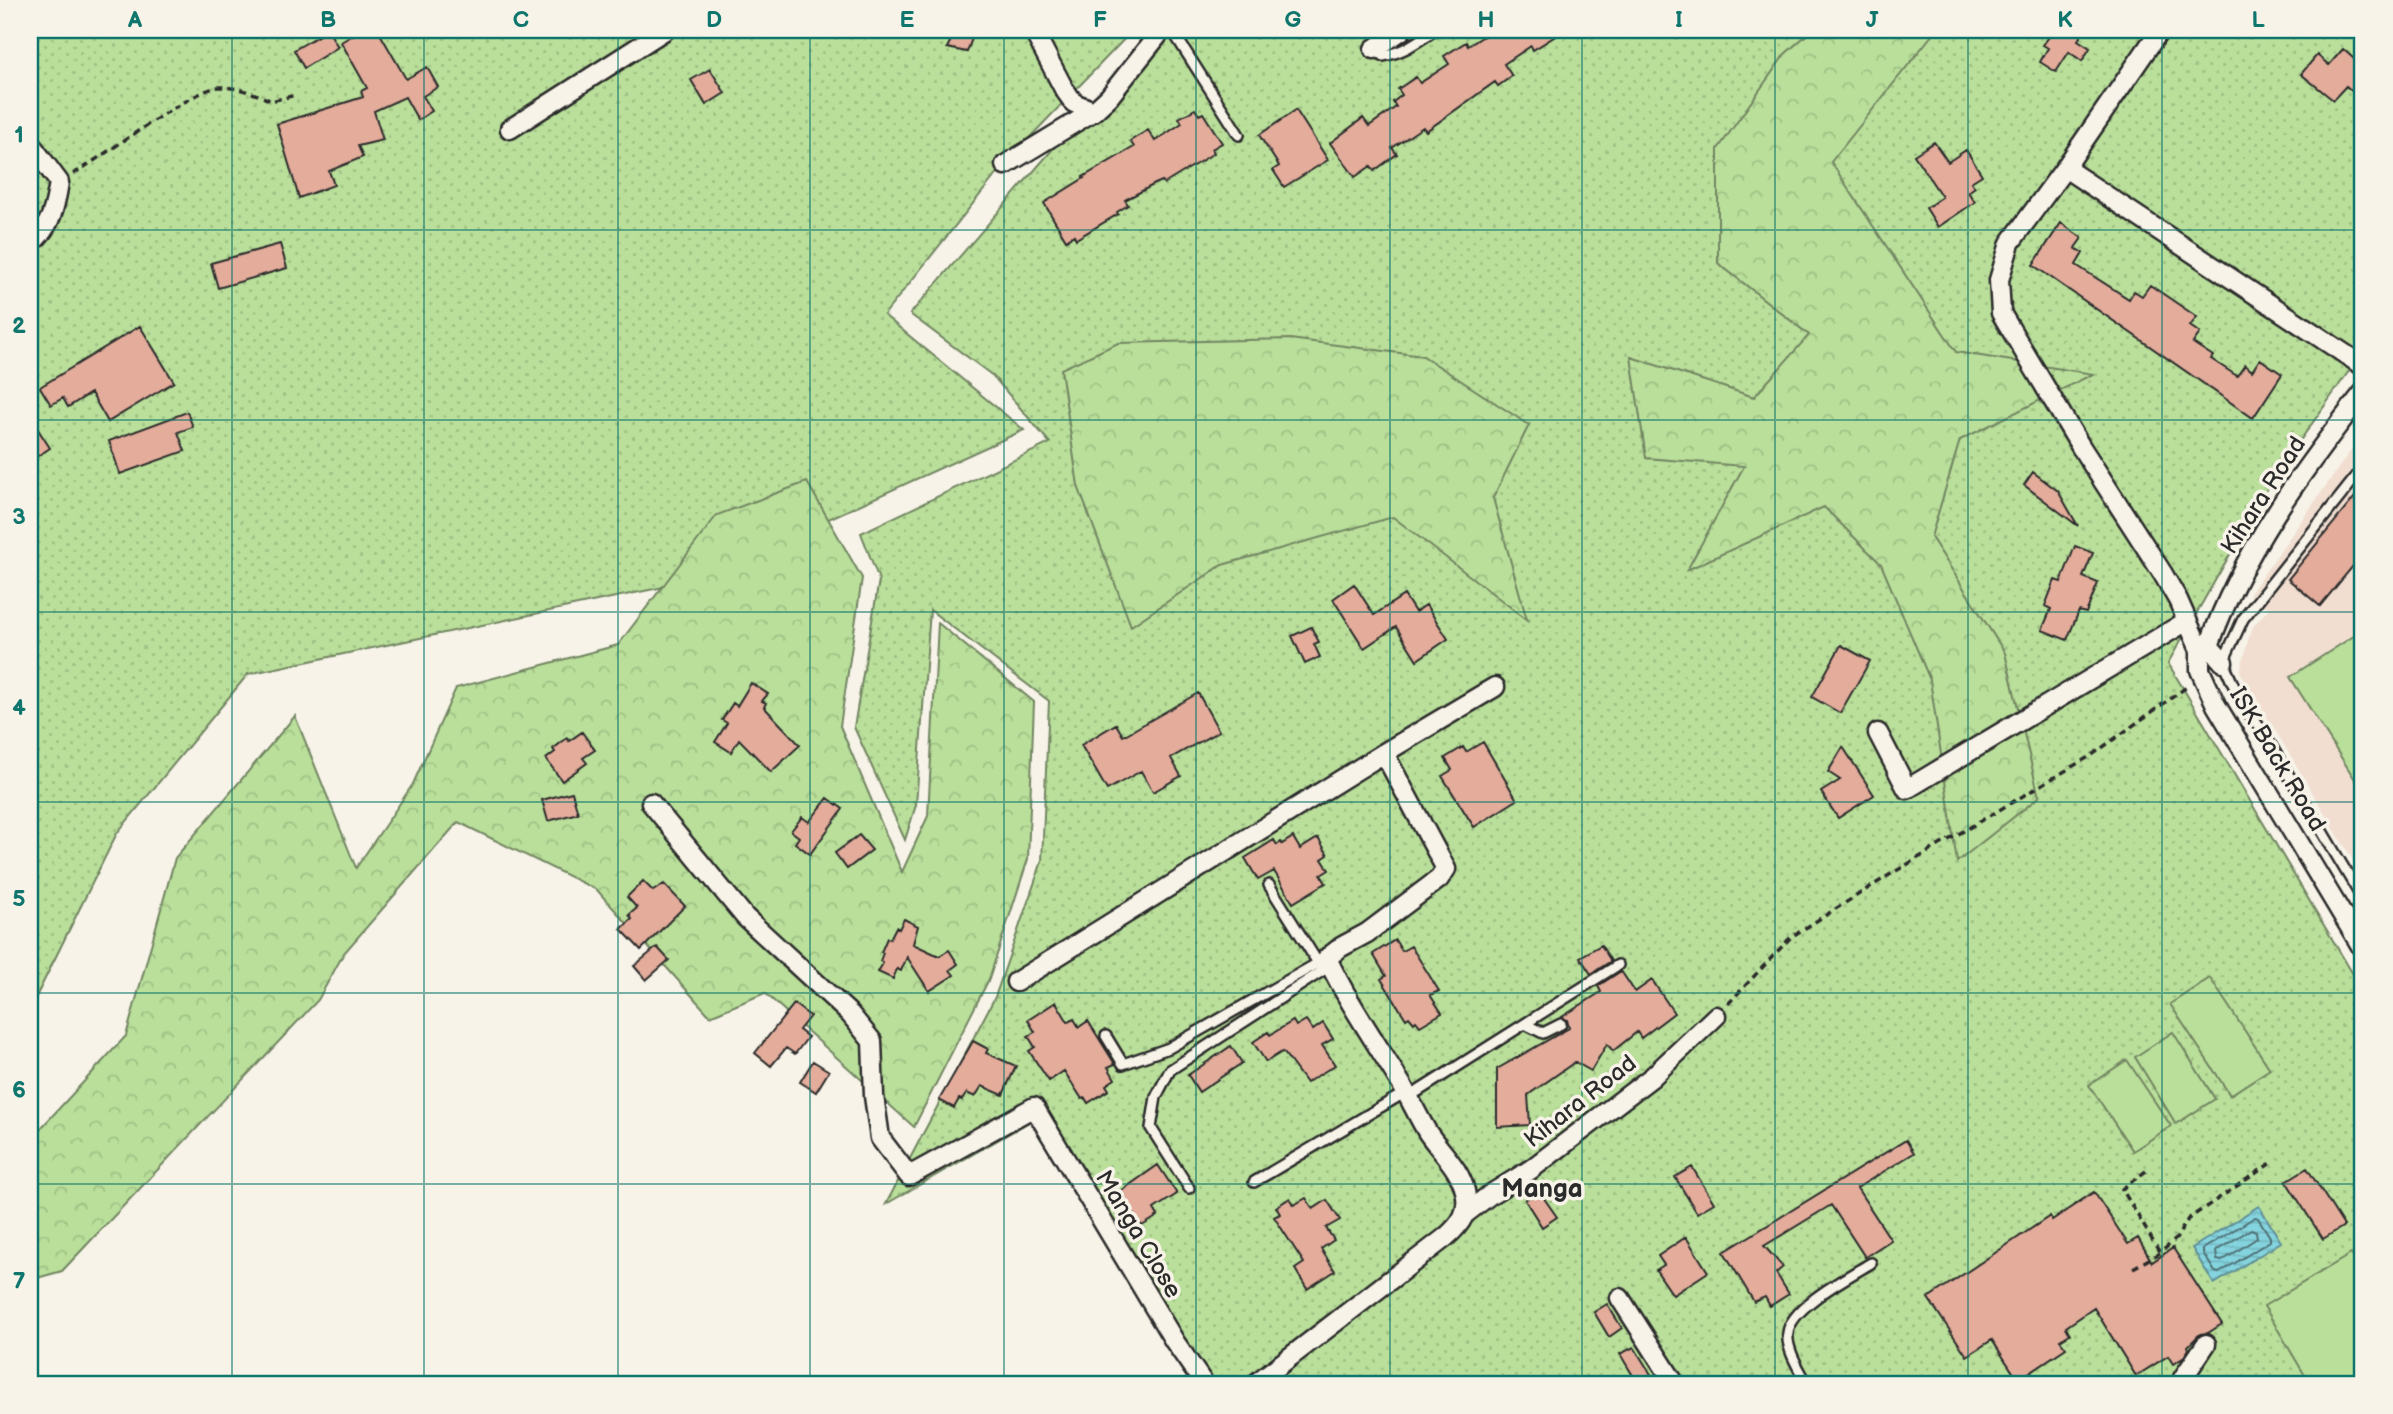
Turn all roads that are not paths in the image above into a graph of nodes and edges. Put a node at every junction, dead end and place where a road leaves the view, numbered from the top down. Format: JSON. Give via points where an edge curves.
{"nodes":[{"id":1,"x":665,"y":30,"type":"edge"},
{"id":2,"x":1033,"y":30,"type":"edge"},
{"id":3,"x":1162,"y":30,"type":"edge"},
{"id":4,"x":1172,"y":30,"type":"edge"},
{"id":5,"x":1402,"y":30,"type":"edge"},
{"id":6,"x":1435,"y":30,"type":"edge"},
{"id":7,"x":2160,"y":30,"type":"edge"},
{"id":8,"x":1374,"y":50,"type":"joint"},
{"id":9,"x":1094,"y":111,"type":"junction"},
{"id":10,"x":510,"y":129,"type":"dead end"},
{"id":11,"x":1239,"y":135,"type":"dead end"},
{"id":12,"x":30,"y":143,"type":"edge"},
{"id":13,"x":1005,"y":165,"type":"dead end"},
{"id":14,"x":2065,"y":168,"type":"junction"},
{"id":15,"x":30,"y":244,"type":"edge"},
{"id":16,"x":2363,"y":366,"type":"edge"},
{"id":17,"x":2363,"y":393,"type":"edge"},
{"id":18,"x":2363,"y":468,"type":"edge"},
{"id":19,"x":2187,"y":621,"type":"junction"},
{"id":20,"x":2208,"y":642,"type":"junction"},
{"id":21,"x":2223,"y":662,"type":"junction"},
{"id":22,"x":1495,"y":687,"type":"dead end"},
{"id":23,"x":1878,"y":733,"type":"dead end"},
{"id":24,"x":1384,"y":753,"type":"junction"},
{"id":25,"x":651,"y":803,"type":"dead end"},
{"id":26,"x":1269,"y":886,"type":"dead end"},
{"id":27,"x":2363,"y":900,"type":"edge"},
{"id":28,"x":2363,"y":949,"type":"edge"},
{"id":29,"x":1325,"y":962,"type":"junction"},
{"id":30,"x":1618,"y":965,"type":"dead end"},
{"id":31,"x":1016,"y":982,"type":"dead end"},
{"id":32,"x":1716,"y":1016,"type":"road end"},
{"id":33,"x":1525,"y":1024,"type":"junction"},
{"id":34,"x":1561,"y":1024,"type":"dead end"},
{"id":35,"x":1106,"y":1036,"type":"dead end"},
{"id":36,"x":1408,"y":1095,"type":"junction"},
{"id":37,"x":1254,"y":1182,"type":"dead end"},
{"id":38,"x":1189,"y":1188,"type":"dead end"},
{"id":39,"x":1465,"y":1214,"type":"junction"},
{"id":40,"x":1871,"y":1263,"type":"dead end"},
{"id":41,"x":1620,"y":1298,"type":"dead end"},
{"id":42,"x":2206,"y":1344,"type":"dead end"},
{"id":43,"x":1204,"y":1384,"type":"edge"},
{"id":44,"x":1255,"y":1384,"type":"edge"},
{"id":45,"x":1675,"y":1384,"type":"edge"},
{"id":46,"x":1807,"y":1384,"type":"edge"},
{"id":47,"x":2182,"y":1384,"type":"edge"}],
"edges":[{"from":1,"to":10,"type":"street"},
{"from":2,"to":9,"type":"street","via":[[1074,103]]},
{"from":3,"to":9,"type":"street"},
{"from":4,"to":11,"type":"lane"},
{"from":5,"to":8,"type":"street"},
{"from":6,"to":8,"type":"lane","via":[[1397,53],[1383,56]]},
{"from":7,"to":14,"type":"street"},
{"from":9,"to":13,"type":"street"},
{"from":12,"to":15,"type":"street","via":[[59,182],[50,221]]},
{"from":14,"to":16,"type":"street"},
{"from":14,"to":19,"type":"street","via":[[2010,243],[1999,280],[2001,313],[2163,574]]},
{"from":17,"to":20,"type":"street","name":"Kihara Road","via":[[2298,478],[2232,589]]},
{"from":18,"to":21,"type":"lane","via":[[2244,619]]},
{"from":19,"to":20,"type":"street"},
{"from":19,"to":23,"type":"street","via":[[1907,789]]},
{"from":20,"to":21,"type":"street"},
{"from":20,"to":28,"type":"street","name":"ISK Back Road","via":[[2200,670],[2221,714]]},
{"from":21,"to":27,"type":"lane","via":[[2242,704]]},
{"from":22,"to":24,"type":"street"},
{"from":24,"to":29,"type":"street","via":[[1446,869],[1439,879]]},
{"from":24,"to":31,"type":"street"},
{"from":25,"to":43,"type":"street","name":"Manga Close","via":[[746,917],[850,1014],[872,1041],[880,1138],[909,1176],[1034,1107]]},
{"from":26,"to":29,"type":"lane"},
{"from":29,"to":35,"type":"lane","via":[[1169,1048],[1123,1064]]},
{"from":29,"to":36,"type":"street"},
{"from":29,"to":38,"type":"lane","via":[[1170,1070],[1156,1097],[1151,1128]]},
{"from":30,"to":33,"type":"lane"},
{"from":32,"to":39,"type":"street","name":"Kihara Road","via":[[1652,1077],[1531,1170]]},
{"from":33,"to":34,"type":"lane","via":[[1543,1033]]},
{"from":33,"to":36,"type":"lane"},
{"from":36,"to":37,"type":"lane"},
{"from":36,"to":39,"type":"street","via":[[1465,1190]]},
{"from":39,"to":44,"type":"street","name":"Kihara Road","via":[[1446,1237]]},
{"from":40,"to":46,"type":"lane","via":[[1795,1316],[1787,1331]]},
{"from":41,"to":45,"type":"street"},
{"from":42,"to":47,"type":"street"}]}
